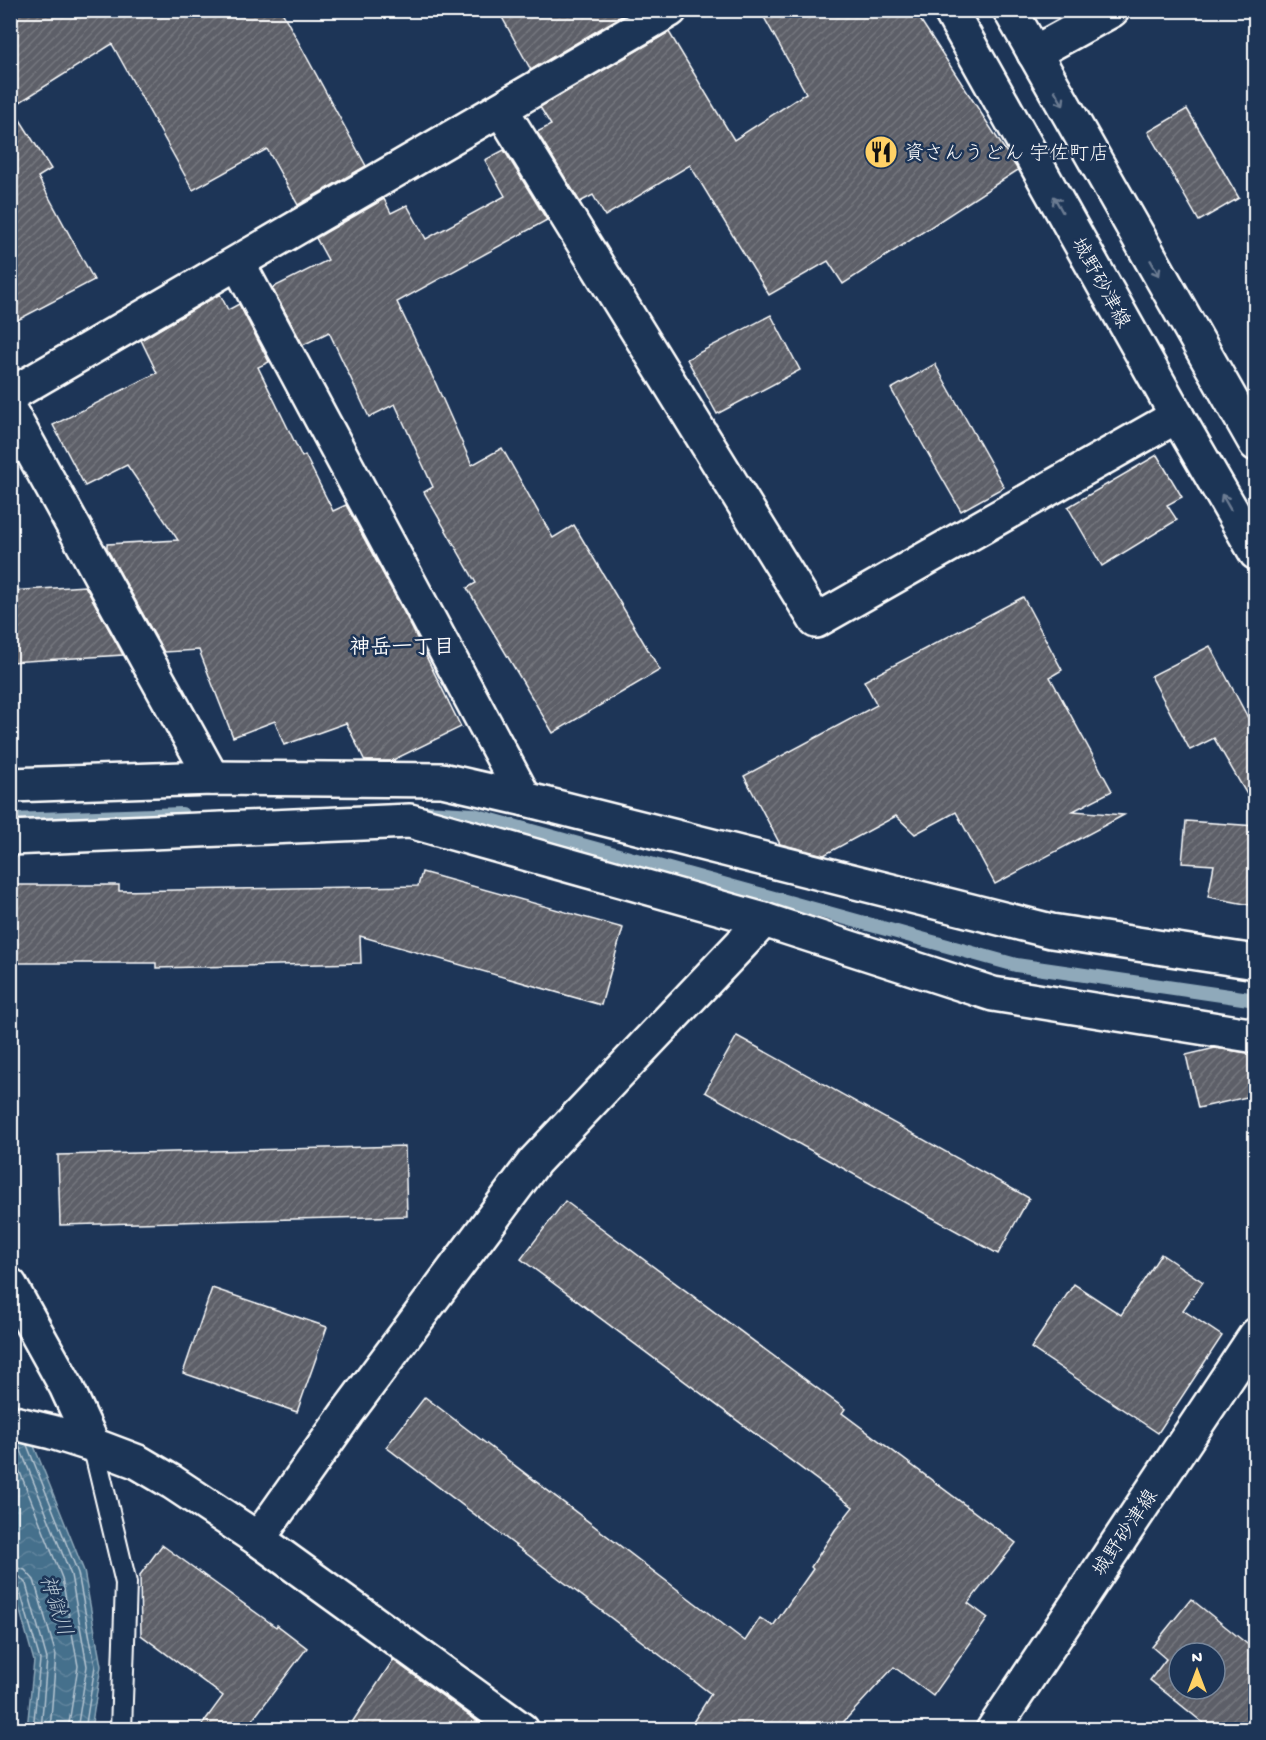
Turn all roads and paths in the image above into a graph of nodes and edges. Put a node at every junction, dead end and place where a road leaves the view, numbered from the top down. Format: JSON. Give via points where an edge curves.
{"nodes":[{"id":1,"x":670,"y":10,"type":"edge"},
{"id":2,"x":950,"y":10,"type":"edge"},
{"id":3,"x":1010,"y":10,"type":"edge"},
{"id":4,"x":1112,"y":10,"type":"edge"},
{"id":5,"x":1034,"y":53,"type":"junction"},
{"id":6,"x":501,"y":109,"type":"junction"},
{"id":7,"x":238,"y":263,"type":"junction"},
{"id":8,"x":10,"y":395,"type":"edge"},
{"id":9,"x":10,"y":411,"type":"edge"},
{"id":10,"x":1177,"y":416,"type":"junction"},
{"id":11,"x":1256,"y":444,"type":"edge"},
{"id":12,"x":1256,"y":553,"type":"edge"},
{"id":13,"x":212,"y":778,"type":"junction"},
{"id":14,"x":10,"y":785,"type":"edge"},
{"id":15,"x":525,"y":799,"type":"junction"},
{"id":16,"x":10,"y":838,"type":"edge"},
{"id":17,"x":764,"y":920,"type":"junction"},
{"id":18,"x":1256,"y":962,"type":"edge"},
{"id":19,"x":1256,"y":1036,"type":"edge"},
{"id":20,"x":10,"y":1285,"type":"edge"},
{"id":21,"x":1256,"y":1335,"type":"edge"},
{"id":22,"x":10,"y":1422,"type":"edge"},
{"id":23,"x":93,"y":1445,"type":"junction"},
{"id":24,"x":258,"y":1539,"type":"junction"},
{"id":25,"x":121,"y":1730,"type":"edge"},
{"id":26,"x":522,"y":1730,"type":"edge"},
{"id":27,"x":993,"y":1730,"type":"edge"}],
"edges":[{"from":1,"to":6,"type":"street"},
{"from":10,"to":2,"type":"street","name":"城野砂津線","one_way":true},
{"from":3,"to":5,"type":"street"},
{"from":4,"to":5,"type":"street"},
{"from":5,"to":11,"type":"street","one_way":true},
{"from":6,"to":7,"type":"street"},
{"from":6,"to":10,"type":"street","via":[[816,621]]},
{"from":7,"to":8,"type":"street"},
{"from":7,"to":15,"type":"street"},
{"from":9,"to":13,"type":"street"},
{"from":12,"to":10,"type":"street","name":"城野砂津線","one_way":true},
{"from":13,"to":14,"type":"street"},
{"from":13,"to":15,"type":"street","via":[[442,780]]},
{"from":15,"to":18,"type":"street","via":[[1051,932]]},
{"from":16,"to":17,"type":"street","via":[[410,821]]},
{"from":17,"to":19,"type":"street","via":[[993,993]]},
{"from":17,"to":24,"type":"street","via":[[535,1161]]},
{"from":20,"to":23,"type":"street","via":[[66,1386]]},
{"from":21,"to":27,"type":"street","name":"城野砂津線"},
{"from":22,"to":23,"type":"street"},
{"from":23,"to":24,"type":"street","via":[[138,1462]]},
{"from":23,"to":25,"type":"lane","via":[[126,1583]]},
{"from":24,"to":26,"type":"street"}]}
